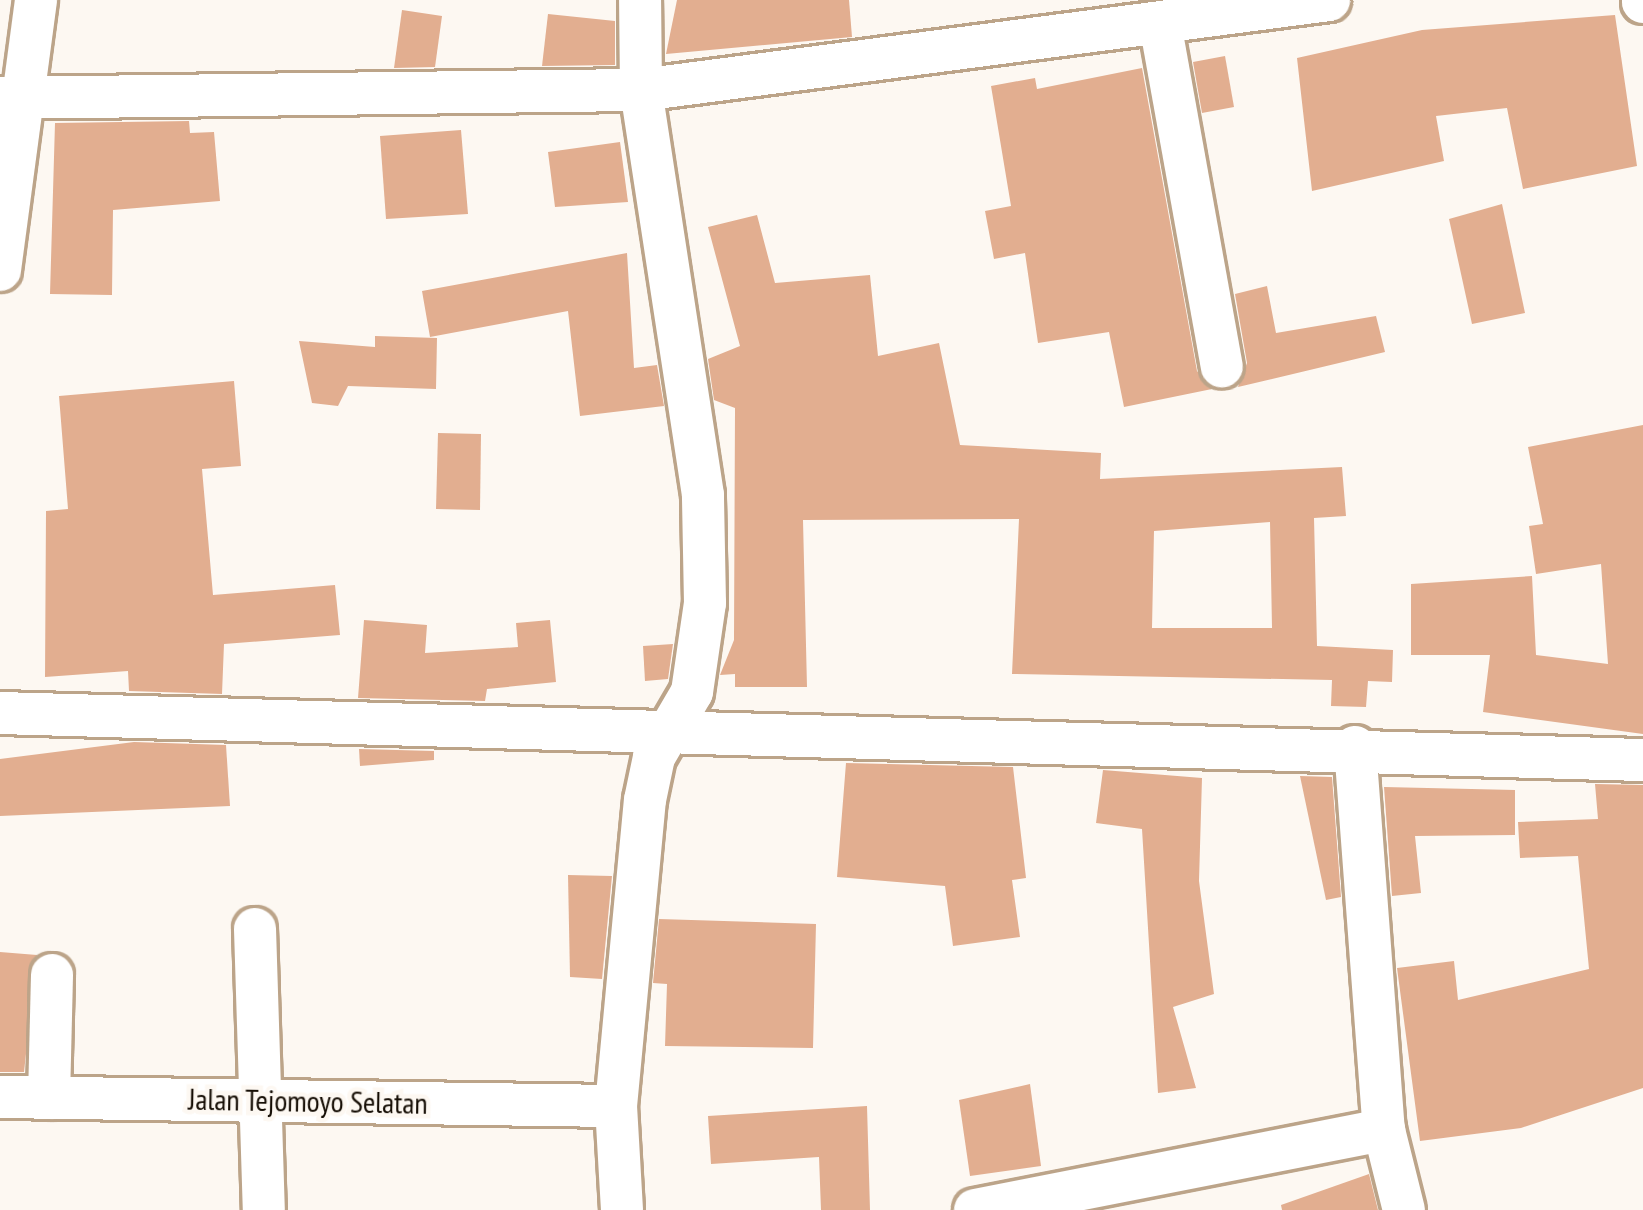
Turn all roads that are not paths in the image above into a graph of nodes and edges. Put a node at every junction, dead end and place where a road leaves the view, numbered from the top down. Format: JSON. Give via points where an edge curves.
{"nodes":[{"id":1,"x":36,"y":0,"type":"edge"},
{"id":2,"x":640,"y":0,"type":"edge"},
{"id":3,"x":1329,"y":0,"type":"edge"},
{"id":4,"x":1160,"y":23,"type":"junction"},
{"id":5,"x":641,"y":90,"type":"junction"},
{"id":6,"x":11,"y":99,"type":"edge"},
{"id":7,"x":0,"y":270,"type":"edge"},
{"id":8,"x":1222,"y":366,"type":"dead end"},
{"id":9,"x":0,"y":713,"type":"edge"},
{"id":10,"x":672,"y":725,"type":"junction"},
{"id":11,"x":1354,"y":747,"type":"junction"},
{"id":12,"x":1643,"y":760,"type":"edge"},
{"id":13,"x":255,"y":928,"type":"dead end"},
{"id":14,"x":52,"y":976,"type":"dead end"},
{"id":15,"x":0,"y":1097,"type":"edge"},
{"id":16,"x":50,"y":1098,"type":"junction"},
{"id":17,"x":258,"y":1100,"type":"junction"},
{"id":18,"x":616,"y":1106,"type":"junction"},
{"id":19,"x":1384,"y":1130,"type":"junction"},
{"id":20,"x":264,"y":1210,"type":"edge"},
{"id":21,"x":622,"y":1210,"type":"edge"},
{"id":22,"x":975,"y":1210,"type":"edge"},
{"id":23,"x":1404,"y":1210,"type":"edge"}],
"edges":[{"from":1,"to":6,"type":"street"},
{"from":2,"to":5,"type":"street"},
{"from":3,"to":4,"type":"street"},
{"from":4,"to":5,"type":"street"},
{"from":4,"to":8,"type":"street"},
{"from":5,"to":6,"type":"street"},
{"from":5,"to":10,"type":"street","via":[[703,495],[704,652]]},
{"from":6,"to":7,"type":"street"},
{"from":9,"to":10,"type":"street"},
{"from":10,"to":11,"type":"street"},
{"from":10,"to":18,"type":"street","via":[[645,800]]},
{"from":11,"to":12,"type":"street"},
{"from":11,"to":19,"type":"street"},
{"from":13,"to":17,"type":"street"},
{"from":14,"to":16,"type":"street"},
{"from":15,"to":16,"type":"street","name":"Jalan Tejomoyo Selatan"},
{"from":16,"to":17,"type":"street","name":"Jalan Tejomoyo Selatan"},
{"from":17,"to":18,"type":"street","name":"Jalan Tejomoyo Selatan"},
{"from":17,"to":20,"type":"street"},
{"from":18,"to":21,"type":"street"},
{"from":19,"to":22,"type":"street"},
{"from":19,"to":23,"type":"street"}]}
